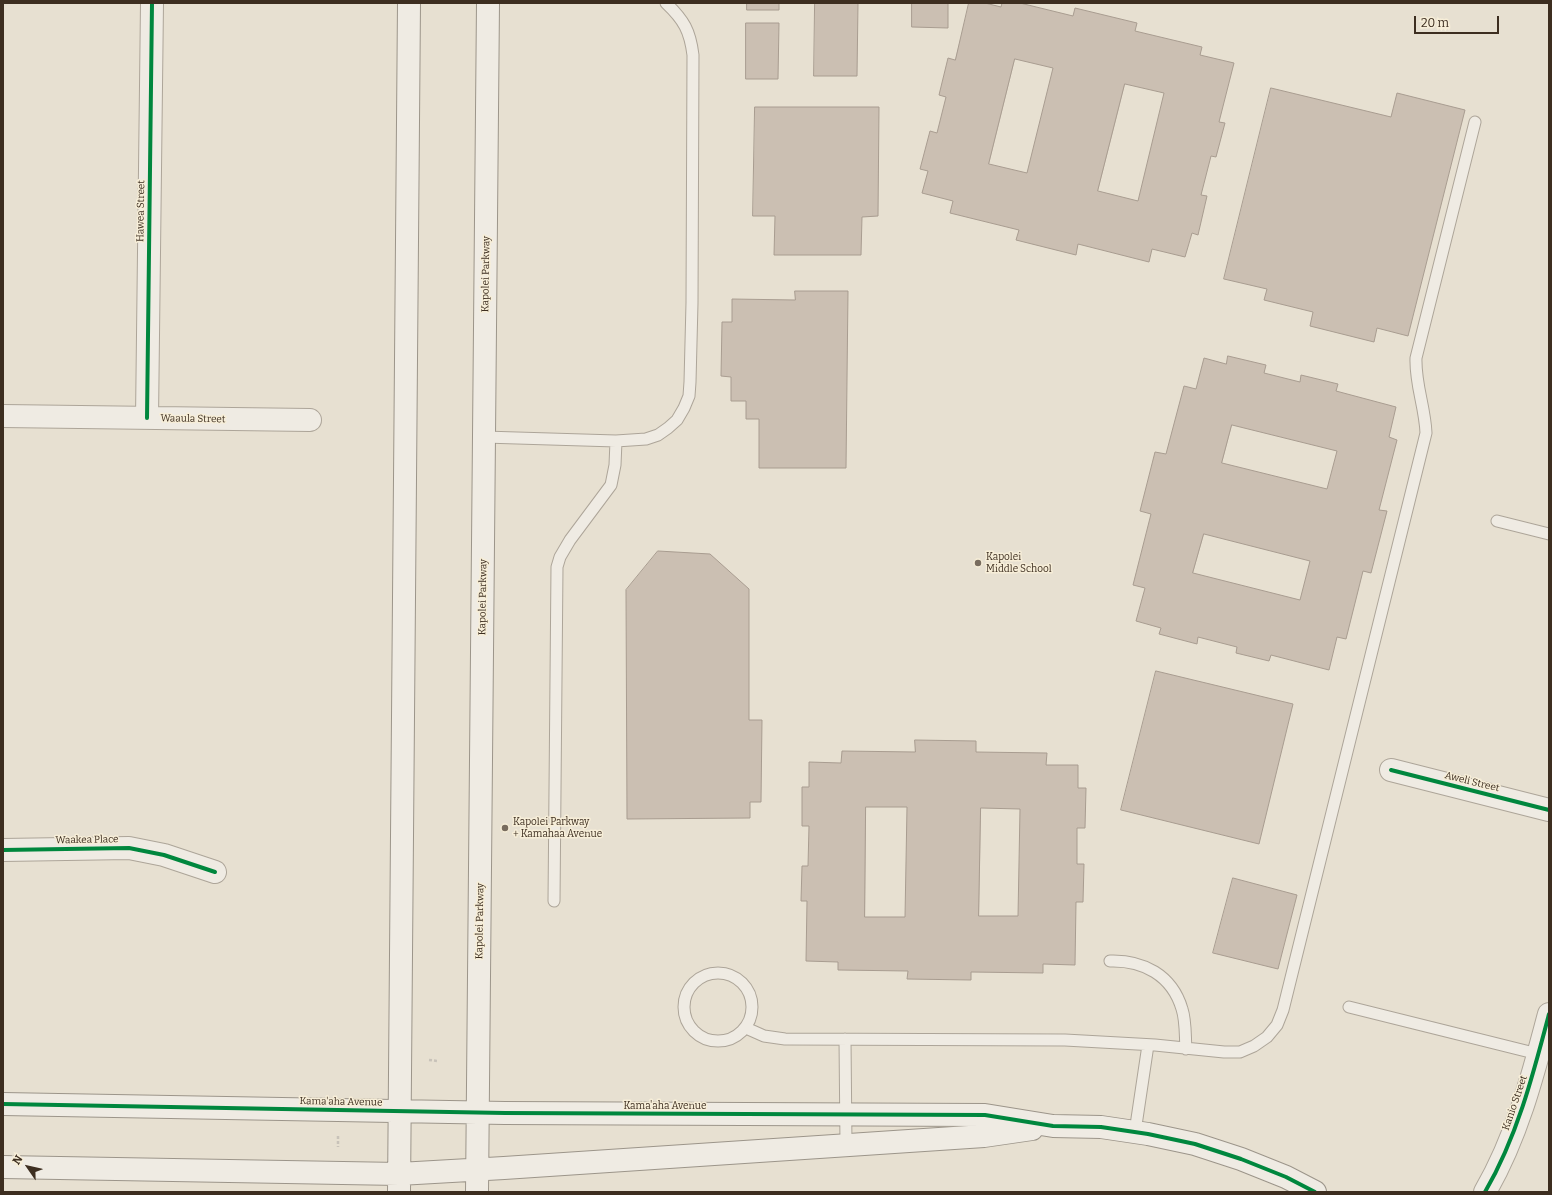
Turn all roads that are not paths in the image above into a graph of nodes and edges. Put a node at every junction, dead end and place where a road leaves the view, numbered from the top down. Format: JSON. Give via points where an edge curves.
{"nodes":[{"id":1,"x":152,"y":3,"type":"edge"},
{"id":2,"x":409,"y":3,"type":"edge"},
{"id":3,"x":488,"y":3,"type":"edge"},
{"id":4,"x":666,"y":3,"type":"edge"},
{"id":5,"x":1475,"y":122,"type":"dead end"},
{"id":6,"x":3,"y":416,"type":"edge"},
{"id":7,"x":147,"y":418,"type":"junction"},
{"id":8,"x":310,"y":420,"type":"dead end"},
{"id":9,"x":484,"y":437,"type":"junction"},
{"id":10,"x":616,"y":441,"type":"junction"},
{"id":11,"x":1497,"y":521,"type":"dead end"},
{"id":12,"x":1549,"y":534,"type":"edge"},
{"id":13,"x":1391,"y":770,"type":"dead end"},
{"id":14,"x":1549,"y":810,"type":"edge"},
{"id":15,"x":3,"y":850,"type":"edge"},
{"id":16,"x":215,"y":872,"type":"dead end"},
{"id":17,"x":554,"y":901,"type":"dead end"},
{"id":18,"x":1110,"y":961,"type":"dead end"},
{"id":19,"x":1349,"y":1007,"type":"dead end"},
{"id":20,"x":1549,"y":1014,"type":"edge"},
{"id":21,"x":746,"y":1028,"type":"junction"},
{"id":22,"x":845,"y":1039,"type":"junction"},
{"id":23,"x":1148,"y":1045,"type":"junction"},
{"id":24,"x":1186,"y":1049,"type":"junction"},
{"id":25,"x":1538,"y":1054,"type":"junction"},
{"id":26,"x":3,"y":1104,"type":"edge"},
{"id":27,"x":400,"y":1110,"type":"junction"},
{"id":28,"x":478,"y":1112,"type":"junction"},
{"id":29,"x":846,"y":1115,"type":"junction"},
{"id":30,"x":1053,"y":1126,"type":"junction"},
{"id":31,"x":1134,"y":1132,"type":"junction"},
{"id":32,"x":846,"y":1145,"type":"junction"},
{"id":33,"x":3,"y":1167,"type":"edge"},
{"id":34,"x":478,"y":1170,"type":"junction"},
{"id":35,"x":399,"y":1183,"type":"edge"},
{"id":36,"x":478,"y":1192,"type":"edge"},
{"id":37,"x":1315,"y":1192,"type":"edge"},
{"id":38,"x":1485,"y":1192,"type":"edge"}],
"edges":[{"from":1,"to":7,"type":"street","name":"Hawea Street"},
{"from":2,"to":27,"type":"street"},
{"from":3,"to":9,"type":"street","name":"Kapolei Parkway"},
{"from":4,"to":10,"type":"lane","via":[[686,26],[693,55],[689,396],[677,420],[658,435],[646,439]]},
{"from":5,"to":24,"type":"lane","via":[[1416,358],[1426,433],[1283,1010],[1267,1037],[1240,1052]]},
{"from":6,"to":7,"type":"street","name":"Waaula Street"},
{"from":7,"to":8,"type":"street","name":"Waaula Street"},
{"from":9,"to":10,"type":"lane"},
{"from":9,"to":28,"type":"street","name":"Kapolei Parkway"},
{"from":10,"to":17,"type":"lane","via":[[611,485],[570,540],[557,567]]},
{"from":11,"to":12,"type":"lane"},
{"from":13,"to":14,"type":"street","name":"Aweli Street"},
{"from":15,"to":16,"type":"street","name":"Waakea Place","via":[[129,848],[164,855]]},
{"from":18,"to":24,"type":"lane","via":[[1136,963],[1160,975],[1169,985],[1177,996],[1182,1010]]},
{"from":19,"to":25,"type":"lane"},
{"from":20,"to":25,"type":"street","name":"Kanio Street"},
{"from":21,"to":21,"type":"lane","via":[[753,1005],[744,983],[723,972],[711,973],[691,986],[685,996],[684,1008],[693,1030],[703,1038],[726,1041]]},
{"from":21,"to":22,"type":"lane","via":[[774,1038]]},
{"from":22,"to":23,"type":"lane","via":[[1065,1040]]},
{"from":22,"to":29,"type":"lane"},
{"from":23,"to":24,"type":"lane"},
{"from":23,"to":31,"type":"lane"},
{"from":25,"to":38,"type":"street","name":"Kanio Street","via":[[1522,1111]]},
{"from":26,"to":27,"type":"street","name":"Kama'aha Avenue"},
{"from":27,"to":28,"type":"street","name":"Kama'aha Avenue"},
{"from":27,"to":35,"type":"street"},
{"from":28,"to":29,"type":"street","name":"Kama'aha Avenue"},
{"from":28,"to":34,"type":"street","name":"Kapolei Parkway"},
{"from":29,"to":30,"type":"street","name":"Kama'aha Avenue","via":[[985,1115]]},
{"from":29,"to":32,"type":"lane"},
{"from":30,"to":31,"type":"street","name":"Kama'aha Avenue"},
{"from":30,"to":32,"type":"street","name":"Kama'aha Avenue","via":[[984,1136]]},
{"from":31,"to":37,"type":"street","name":"Kama'aha Avenue","via":[[1196,1144],[1241,1158]]},
{"from":32,"to":34,"type":"street","name":"Kama'aha Avenue"},
{"from":33,"to":35,"type":"street","name":"Kama'aha Avenue"},
{"from":34,"to":35,"type":"street","name":"Kama'aha Avenue"},
{"from":34,"to":36,"type":"street","name":"Kapolei Parkway"}]}
